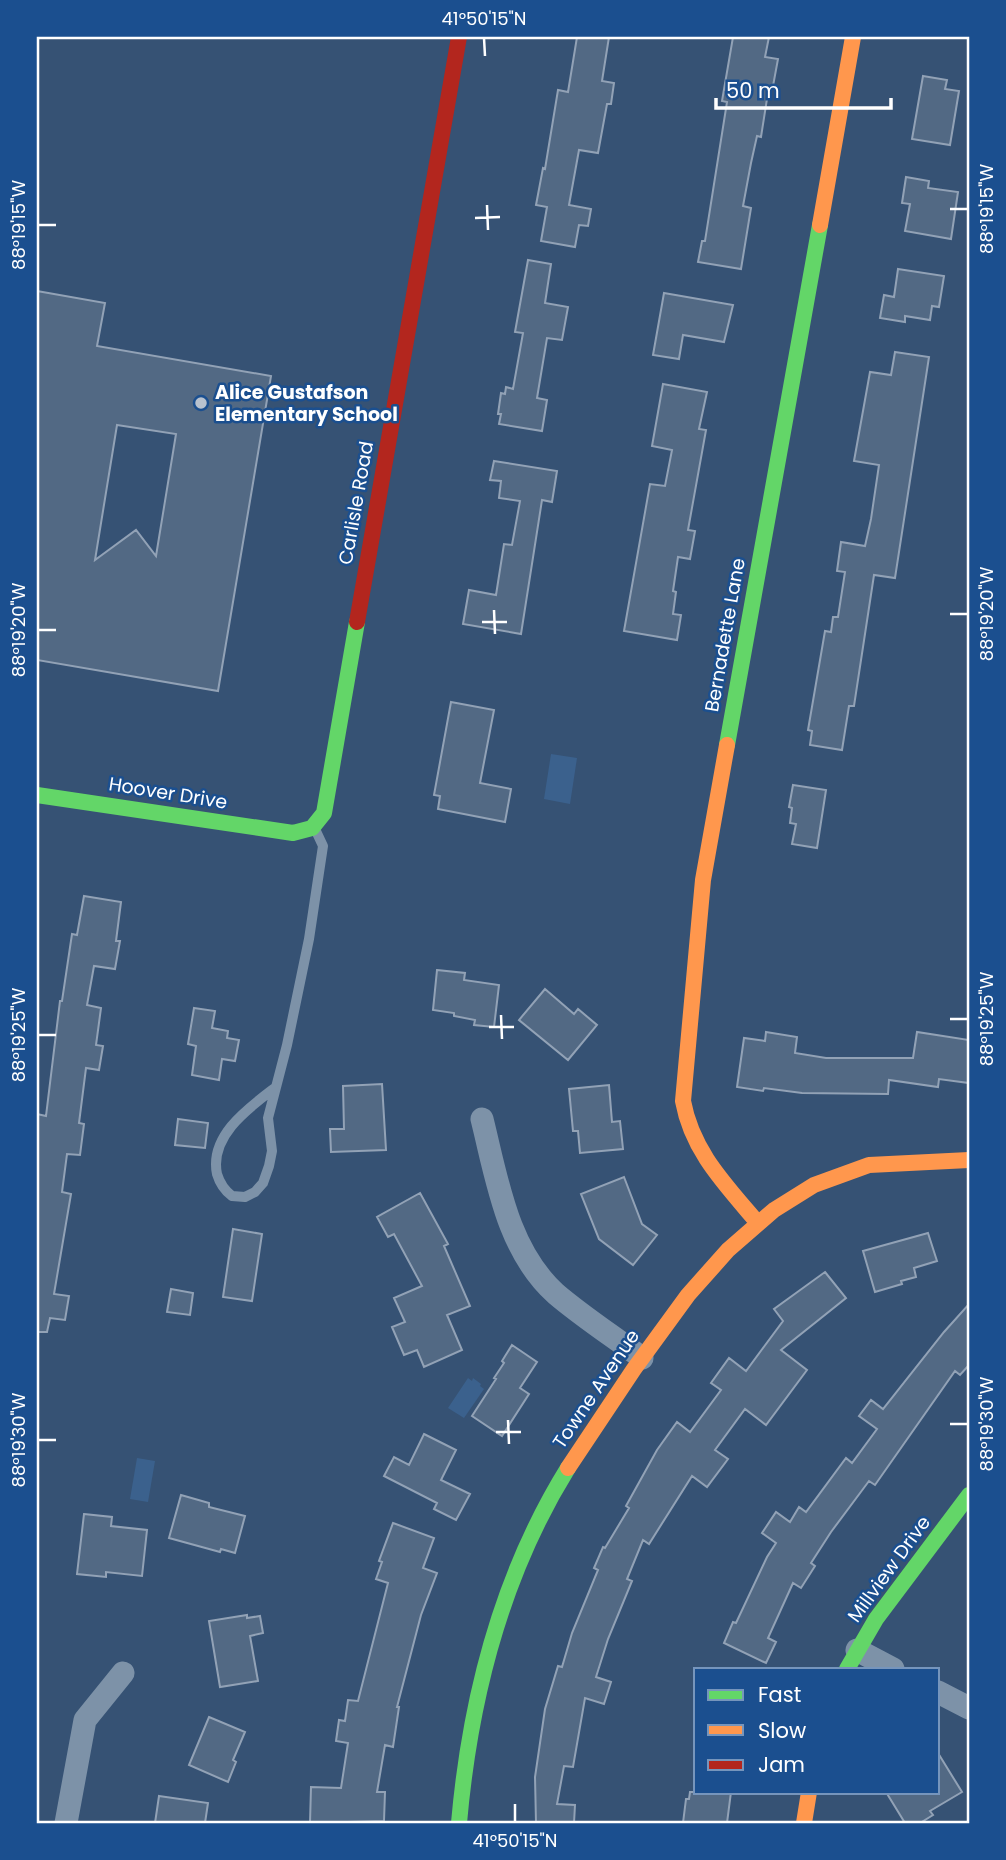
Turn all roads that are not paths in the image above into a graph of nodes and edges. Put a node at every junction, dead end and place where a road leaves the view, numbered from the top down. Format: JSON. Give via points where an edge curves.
{"nodes":[{"id":1,"x":458,"y":37,"type":"edge"},
{"id":2,"x":853,"y":37,"type":"edge"},
{"id":3,"x":37,"y":795,"type":"edge"},
{"id":4,"x":314,"y":828,"type":"junction"},
{"id":5,"x":276,"y":1087,"type":"junction"},
{"id":6,"x":482,"y":1119,"type":"dead end"},
{"id":7,"x":969,"y":1160,"type":"edge"},
{"id":8,"x":757,"y":1222,"type":"junction"},
{"id":9,"x":642,"y":1358,"type":"junction"},
{"id":10,"x":969,"y":1495,"type":"edge"},
{"id":11,"x":852,"y":1660,"type":"edge"},
{"id":12,"x":888,"y":1668,"type":"edge"},
{"id":13,"x":122,"y":1673,"type":"dead end"},
{"id":14,"x":940,"y":1693,"type":"edge"},
{"id":15,"x":969,"y":1708,"type":"edge"},
{"id":16,"x":809,"y":1794,"type":"edge"},
{"id":17,"x":66,"y":1823,"type":"edge"},
{"id":18,"x":459,"y":1823,"type":"edge"},
{"id":19,"x":804,"y":1823,"type":"edge"}],
"edges":[{"from":1,"to":4,"type":"street","name":"Carlisle Road","via":[[324,813]]},
{"from":2,"to":8,"type":"street","name":"Bernadette Lane","via":[[703,880],[683,1101],[698,1152]]},
{"from":3,"to":4,"type":"street","name":"Hoover Drive","via":[[293,833]]},
{"from":4,"to":5,"type":"lane","via":[[323,846],[317,887]]},
{"from":5,"to":5,"type":"lane","via":[[268,1118],[272,1151],[265,1177],[250,1195],[232,1196],[218,1174],[220,1145],[238,1120]]},
{"from":6,"to":9,"type":"street","via":[[507,1218],[527,1259],[555,1292]]},
{"from":7,"to":8,"type":"street","name":"Towne Avenue","via":[[868,1165],[802,1192]]},
{"from":8,"to":9,"type":"street","name":"Towne Avenue","via":[[698,1283]]},
{"from":9,"to":18,"type":"street","name":"Towne Avenue","via":[[558,1484],[519,1559],[474,1710]]},
{"from":10,"to":11,"type":"street","name":"Millview Drive","via":[[876,1619]]},
{"from":11,"to":12,"type":"street"},
{"from":13,"to":17,"type":"street","via":[[85,1720]]},
{"from":14,"to":15,"type":"street"},
{"from":16,"to":19,"type":"street"}]}
